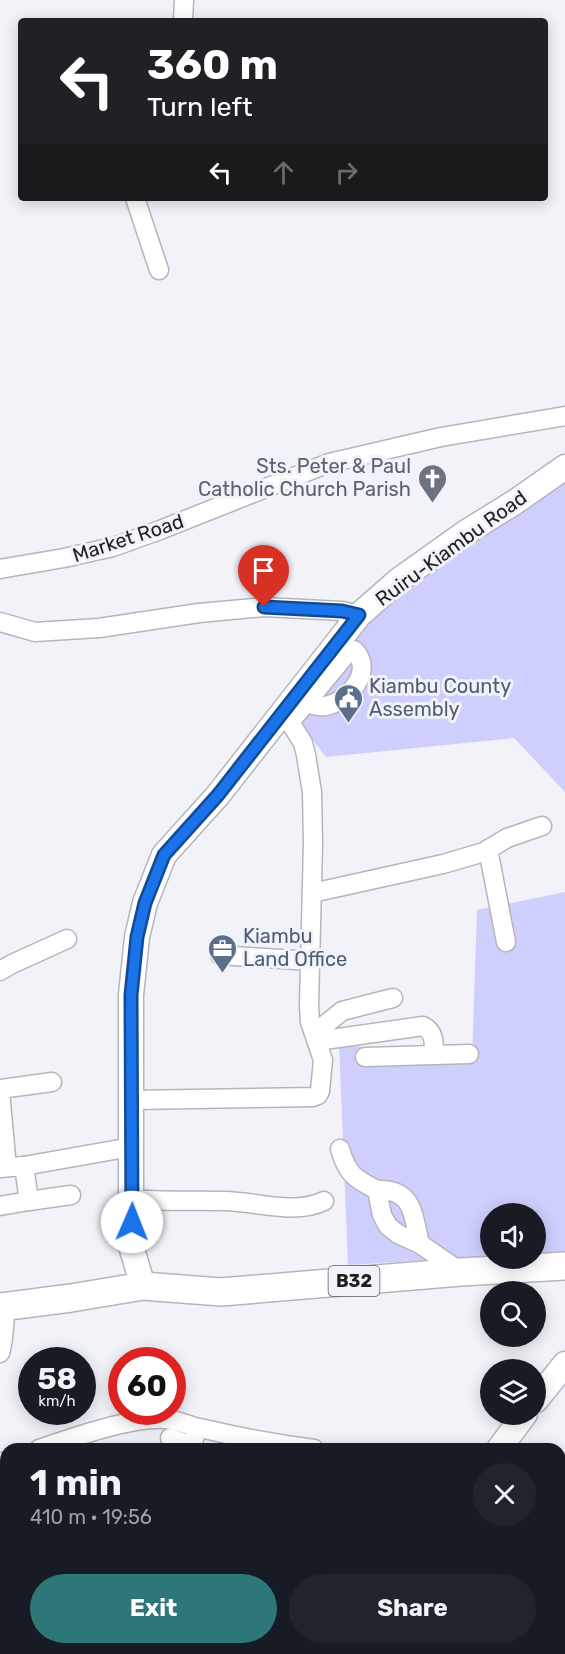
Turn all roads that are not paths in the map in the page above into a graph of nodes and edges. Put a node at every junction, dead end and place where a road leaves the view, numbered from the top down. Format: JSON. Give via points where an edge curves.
{"nodes":[{"id":1,"x":184,"y":0,"type":"edge"},
{"id":2,"x":183,"y":18,"type":"edge"},
{"id":3,"x":136,"y":201,"type":"edge"},
{"id":4,"x":159,"y":270,"type":"dead end"},
{"id":5,"x":565,"y":416,"type":"edge"},
{"id":6,"x":565,"y":467,"type":"edge"},
{"id":7,"x":0,"y":569,"type":"edge"},
{"id":8,"x":359,"y":615,"type":"junction"},
{"id":9,"x":0,"y":622,"type":"edge"},
{"id":10,"x":293,"y":712,"type":"junction"},
{"id":11,"x":542,"y":826,"type":"dead end"},
{"id":12,"x":488,"y":849,"type":"junction"},
{"id":13,"x":312,"y":893,"type":"junction"},
{"id":14,"x":67,"y":939,"type":"dead end"},
{"id":15,"x":506,"y":942,"type":"dead end"},
{"id":16,"x":220,"y":955,"type":"dead end"},
{"id":17,"x":310,"y":961,"type":"junction"},
{"id":18,"x":0,"y":971,"type":"edge"},
{"id":19,"x":393,"y":998,"type":"dead end"},
{"id":20,"x":316,"y":1037,"type":"junction"},
{"id":21,"x":469,"y":1053,"type":"dead end"},
{"id":22,"x":434,"y":1056,"type":"junction"},
{"id":23,"x":365,"y":1057,"type":"dead end"},
{"id":24,"x":52,"y":1082,"type":"dead end"},
{"id":25,"x":0,"y":1091,"type":"edge"},
{"id":26,"x":132,"y":1100,"type":"junction"},
{"id":27,"x":131,"y":1147,"type":"junction"},
{"id":28,"x":340,"y":1149,"type":"dead end"},
{"id":29,"x":10,"y":1167,"type":"edge"},
{"id":30,"x":377,"y":1190,"type":"junction"},
{"id":31,"x":71,"y":1195,"type":"dead end"},
{"id":32,"x":132,"y":1199,"type":"junction"},
{"id":33,"x":29,"y":1201,"type":"junction"},
{"id":34,"x":324,"y":1202,"type":"dead end"},
{"id":35,"x":0,"y":1206,"type":"edge"},
{"id":36,"x":420,"y":1244,"type":"junction"},
{"id":37,"x":565,"y":1266,"type":"edge"},
{"id":38,"x":461,"y":1272,"type":"junction"},
{"id":39,"x":143,"y":1286,"type":"junction"},
{"id":40,"x":3,"y":1307,"type":"edge"},
{"id":41,"x":0,"y":1353,"type":"edge"},
{"id":42,"x":565,"y":1364,"type":"edge"},
{"id":43,"x":546,"y":1388,"type":"edge"},
{"id":44,"x":517,"y":1425,"type":"edge"},
{"id":45,"x":198,"y":1428,"type":"junction"},
{"id":46,"x":170,"y":1438,"type":"dead end"},
{"id":47,"x":56,"y":1443,"type":"edge"},
{"id":48,"x":184,"y":1443,"type":"edge"},
{"id":49,"x":192,"y":1443,"type":"edge"},
{"id":50,"x":269,"y":1443,"type":"edge"},
{"id":51,"x":503,"y":1443,"type":"edge"}],
"edges":[{"from":1,"to":2,"type":"street"},
{"from":3,"to":4,"type":"street"},
{"from":5,"to":7,"type":"street","name":"Market Road","via":[[441,437],[329,463],[113,547]]},
{"from":6,"to":8,"type":"main road","name":"Ruiru-Kiambu Road","via":[[399,580]]},
{"from":8,"to":9,"type":"street","via":[[264,607],[35,632]]},
{"from":8,"to":10,"type":"main road","name":"Ruiru-Kiambu Road"},
{"from":10,"to":13,"type":"street","via":[[309,769]]},
{"from":10,"to":26,"type":"main road","name":"Ruiru-Kiambu Road","via":[[164,855],[145,903],[137,937],[131,995]]},
{"from":11,"to":12,"type":"street"},
{"from":12,"to":13,"type":"street","via":[[443,864]]},
{"from":12,"to":15,"type":"street"},
{"from":13,"to":17,"type":"street"},
{"from":14,"to":18,"type":"street"},
{"from":16,"to":17,"type":"street"},
{"from":17,"to":20,"type":"street","via":[[310,1014]]},
{"from":19,"to":20,"type":"street","via":[[342,1011]]},
{"from":20,"to":22,"type":"street","via":[[423,1026],[432,1034]]},
{"from":20,"to":26,"type":"street","via":[[323,1072],[320,1091],[313,1097]]},
{"from":21,"to":22,"type":"street"},
{"from":22,"to":23,"type":"street"},
{"from":24,"to":25,"type":"street"},
{"from":25,"to":29,"type":"street"},
{"from":26,"to":27,"type":"main road","name":"Ruiru-Kiambu Road"},
{"from":27,"to":29,"type":"street"},
{"from":27,"to":32,"type":"main road","name":"Ruiru-Kiambu Road"},
{"from":28,"to":30,"type":"street","via":[[348,1170]]},
{"from":29,"to":33,"type":"street"},
{"from":30,"to":36,"type":"street","via":[[388,1226]]},
{"from":30,"to":36,"type":"street","via":[[398,1192],[406,1199]]},
{"from":31,"to":33,"type":"street"},
{"from":32,"to":34,"type":"street","via":[[295,1207]]},
{"from":32,"to":39,"type":"main road","name":"Ruiru-Kiambu Road","via":[[131,1246]]},
{"from":33,"to":35,"type":"street"},
{"from":36,"to":38,"type":"street"},
{"from":37,"to":38,"type":"highway","number":"B32"},
{"from":38,"to":39,"type":"highway","number":"B32","via":[[221,1292]]},
{"from":39,"to":40,"type":"highway","number":"B32"},
{"from":40,"to":41,"type":"street"},
{"from":42,"to":43,"type":"main road"},
{"from":44,"to":51,"type":"main road"},
{"from":45,"to":47,"type":"street","via":[[167,1419],[145,1419]]},
{"from":45,"to":49,"type":"street"},
{"from":45,"to":50,"type":"street"},
{"from":46,"to":48,"type":"street"}]}
